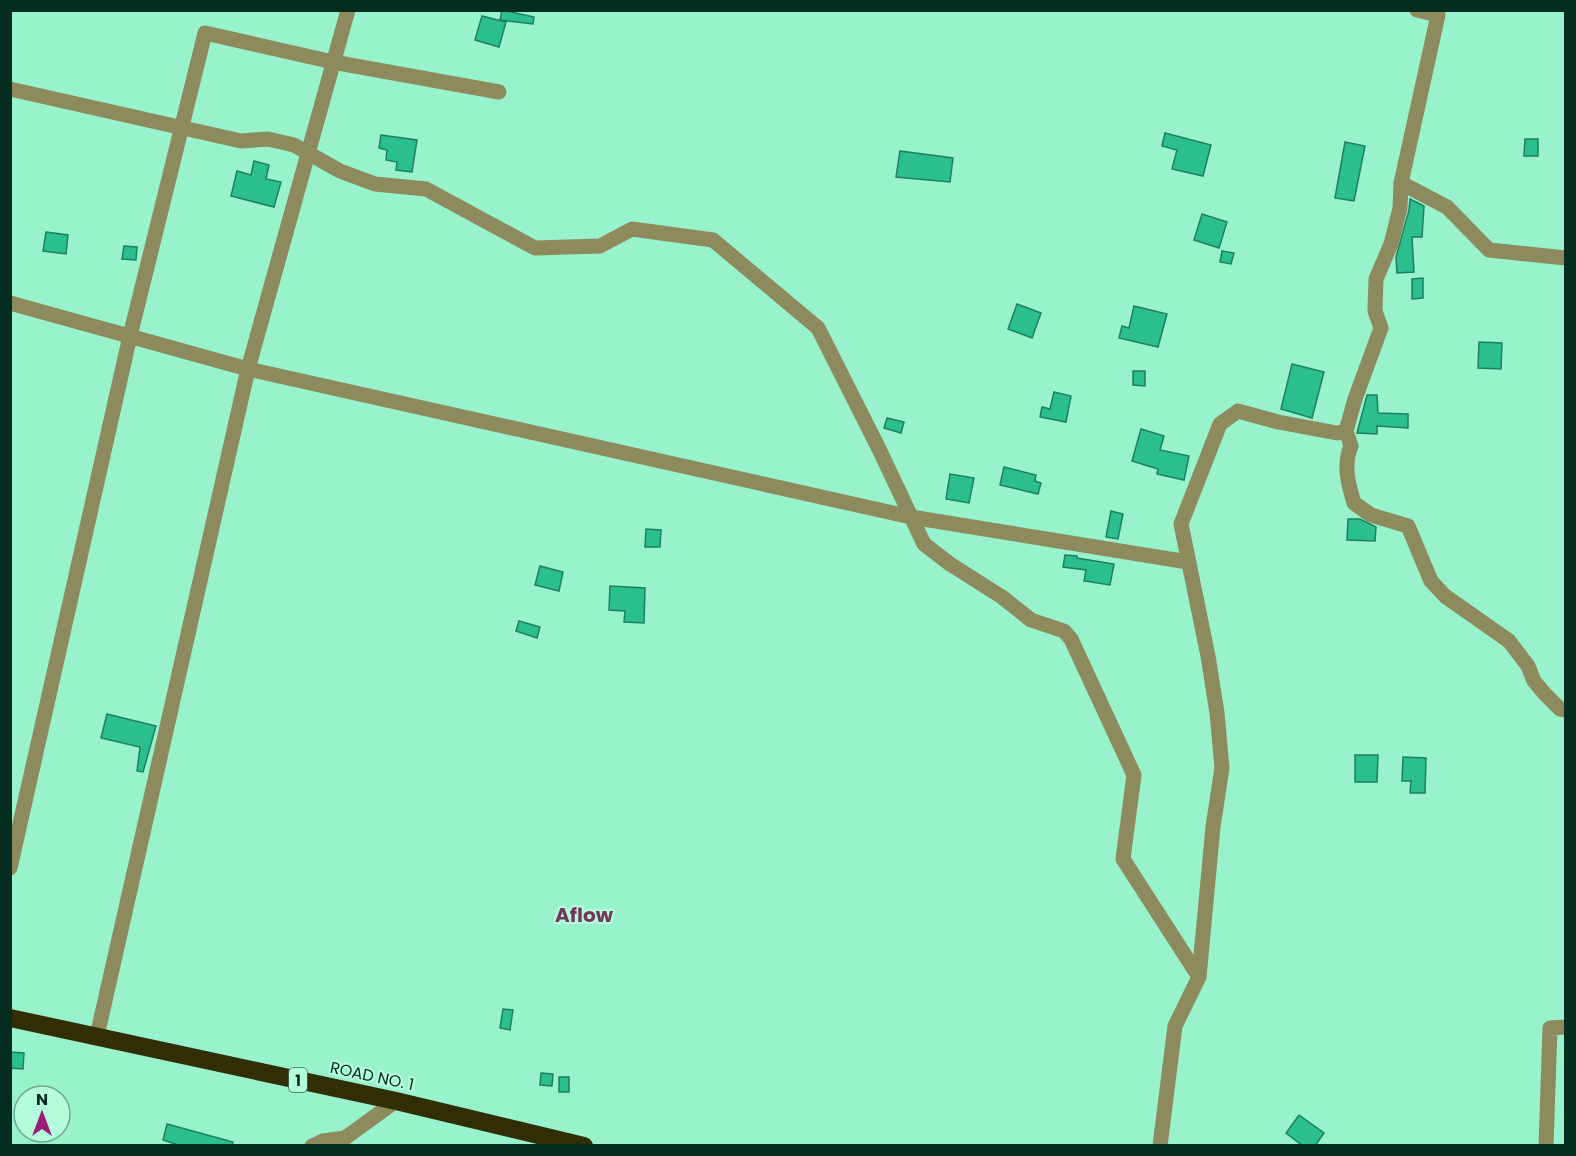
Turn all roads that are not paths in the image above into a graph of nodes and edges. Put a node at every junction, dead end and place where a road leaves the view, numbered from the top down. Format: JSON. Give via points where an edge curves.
{"nodes":[{"id":1,"x":348,"y":10,"type":"edge"},
{"id":2,"x":1416,"y":10,"type":"edge"},
{"id":3,"x":333,"y":62,"type":"junction"},
{"id":4,"x":10,"y":88,"type":"edge"},
{"id":5,"x":500,"y":92,"type":"dead end"},
{"id":6,"x":180,"y":128,"type":"junction"},
{"id":7,"x":308,"y":154,"type":"junction"},
{"id":8,"x":1401,"y":183,"type":"junction"},
{"id":9,"x":1566,"y":258,"type":"edge"},
{"id":10,"x":10,"y":303,"type":"edge"},
{"id":11,"x":130,"y":336,"type":"junction"},
{"id":12,"x":248,"y":369,"type":"junction"},
{"id":13,"x":1346,"y":431,"type":"junction"},
{"id":14,"x":911,"y":517,"type":"junction"},
{"id":15,"x":1188,"y":562,"type":"junction"},
{"id":16,"x":1566,"y":710,"type":"edge"},
{"id":17,"x":10,"y":868,"type":"edge"},
{"id":18,"x":1199,"y":977,"type":"junction"},
{"id":19,"x":10,"y":1018,"type":"edge"},
{"id":20,"x":1566,"y":1028,"type":"edge"},
{"id":21,"x":97,"y":1036,"type":"junction"},
{"id":22,"x":396,"y":1101,"type":"junction"},
{"id":23,"x":312,"y":1146,"type":"edge"},
{"id":24,"x":584,"y":1146,"type":"edge"},
{"id":25,"x":1160,"y":1146,"type":"edge"},
{"id":26,"x":1546,"y":1146,"type":"edge"}],
"edges":[{"from":1,"to":3,"type":"street"},
{"from":2,"to":8,"type":"street","via":[[1438,15]]},
{"from":3,"to":5,"type":"street"},
{"from":3,"to":6,"type":"street","via":[[205,33]]},
{"from":3,"to":7,"type":"street"},
{"from":4,"to":6,"type":"street"},
{"from":6,"to":7,"type":"street","via":[[241,141],[268,139],[294,145]]},
{"from":6,"to":11,"type":"street"},
{"from":7,"to":12,"type":"street"},
{"from":7,"to":14,"type":"street","via":[[375,184],[426,189],[535,248],[600,246],[632,229],[713,240],[818,328]]},
{"from":8,"to":9,"type":"street","via":[[1447,207],[1489,250]]},
{"from":8,"to":13,"type":"street","via":[[1400,208],[1391,244],[1376,279],[1376,311],[1381,328]]},
{"from":10,"to":11,"type":"street"},
{"from":11,"to":12,"type":"street"},
{"from":11,"to":17,"type":"street"},
{"from":12,"to":14,"type":"street"},
{"from":12,"to":21,"type":"street"},
{"from":13,"to":15,"type":"street","via":[[1337,433],[1238,411],[1220,424],[1181,524]]},
{"from":13,"to":16,"type":"street","via":[[1351,446],[1346,457],[1347,476],[1354,503],[1371,515],[1408,526],[1431,581],[1445,596],[1509,641],[1534,681],[1560,709]]},
{"from":14,"to":15,"type":"street"},
{"from":14,"to":18,"type":"street","via":[[924,544],[950,564],[1032,620],[1064,631],[1071,639],[1134,775],[1124,860]]},
{"from":15,"to":18,"type":"street","via":[[1208,657],[1222,768]]},
{"from":18,"to":25,"type":"street","via":[[1175,1026]]},
{"from":19,"to":21,"type":"highway","name":"ROAD NO. 1","number":"1"},
{"from":20,"to":26,"type":"street","via":[[1550,1028]]},
{"from":21,"to":22,"type":"highway","name":"ROAD NO. 1","number":"1"},
{"from":22,"to":23,"type":"street","via":[[345,1138]]},
{"from":22,"to":24,"type":"highway","name":"ROAD NO. 1","number":"1"}]}
